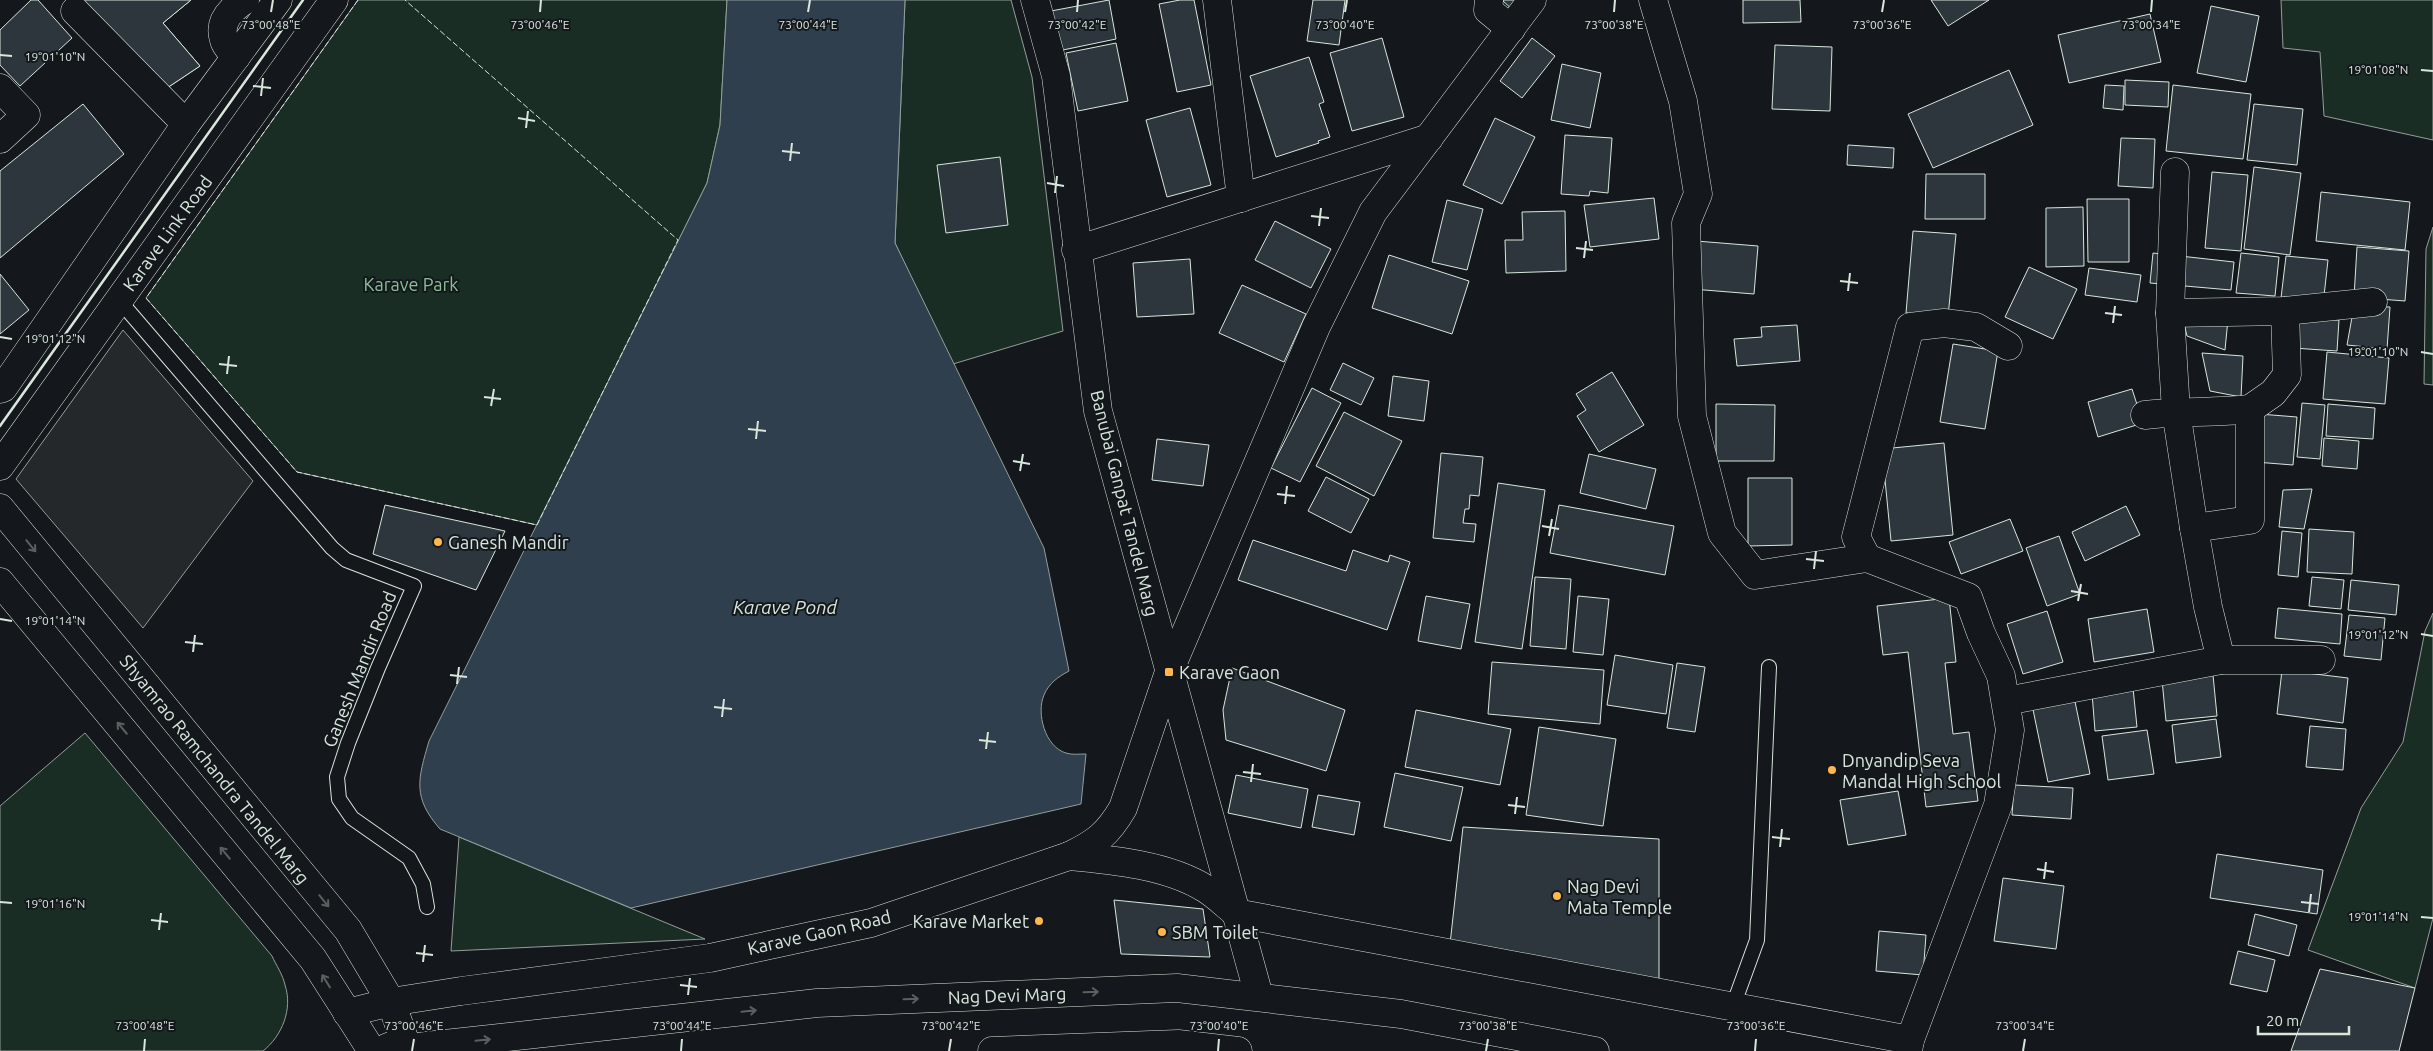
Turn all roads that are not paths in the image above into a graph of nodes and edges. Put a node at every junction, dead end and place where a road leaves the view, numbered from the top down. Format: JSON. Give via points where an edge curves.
{"nodes":[{"id":1,"x":245,"y":0,"type":"edge"},
{"id":2,"x":274,"y":0,"type":"edge"},
{"id":3,"x":278,"y":0,"type":"edge"},
{"id":4,"x":334,"y":0,"type":"edge"},
{"id":5,"x":1035,"y":0,"type":"edge"},
{"id":6,"x":1217,"y":0,"type":"edge"},
{"id":7,"x":1490,"y":0,"type":"edge"},
{"id":8,"x":1532,"y":0,"type":"edge"},
{"id":9,"x":1653,"y":0,"type":"edge"},
{"id":10,"x":75,"y":11,"type":"dead end"},
{"id":11,"x":1510,"y":29,"type":"junction"},
{"id":12,"x":236,"y":57,"type":"junction"},
{"id":13,"x":0,"y":88,"type":"edge"},
{"id":14,"x":186,"y":124,"type":"junction"},
{"id":15,"x":1428,"y":138,"type":"junction"},
{"id":16,"x":0,"y":139,"type":"edge"},
{"id":17,"x":2175,"y":172,"type":"dead end"},
{"id":18,"x":1241,"y":198,"type":"junction"},
{"id":19,"x":1076,"y":250,"type":"junction"},
{"id":20,"x":119,"y":300,"type":"junction"},
{"id":21,"x":2372,"y":302,"type":"dead end"},
{"id":22,"x":2285,"y":311,"type":"junction"},
{"id":23,"x":2170,"y":313,"type":"junction"},
{"id":24,"x":2008,"y":346,"type":"dead end"},
{"id":25,"x":0,"y":390,"type":"edge"},
{"id":26,"x":2250,"y":409,"type":"junction"},
{"id":27,"x":2176,"y":411,"type":"junction"},
{"id":28,"x":2145,"y":414,"type":"dead end"},
{"id":29,"x":0,"y":466,"type":"edge"},
{"id":30,"x":0,"y":508,"type":"edge"},
{"id":31,"x":2194,"y":528,"type":"junction"},
{"id":32,"x":1867,"y":558,"type":"junction"},
{"id":33,"x":0,"y":582,"type":"edge"},
{"id":34,"x":2221,"y":660,"type":"junction"},
{"id":35,"x":2321,"y":660,"type":"dead end"},
{"id":36,"x":1769,"y":667,"type":"dead end"},
{"id":37,"x":1169,"y":672,"type":"junction"},
{"id":38,"x":2006,"y":701,"type":"junction"},
{"id":39,"x":1069,"y":856,"type":"junction"},
{"id":40,"x":427,"y":907,"type":"dead end"},
{"id":41,"x":1236,"y":913,"type":"junction"},
{"id":42,"x":1259,"y":996,"type":"junction"},
{"id":43,"x":391,"y":1002,"type":"junction"},
{"id":44,"x":1733,"y":1006,"type":"junction"},
{"id":45,"x":347,"y":1013,"type":"junction"},
{"id":46,"x":1909,"y":1045,"type":"edge"},
{"id":47,"x":406,"y":1048,"type":"edge"},
{"id":48,"x":372,"y":1051,"type":"edge"},
{"id":49,"x":992,"y":1051,"type":"edge"},
{"id":50,"x":1238,"y":1051,"type":"edge"},
{"id":51,"x":1595,"y":1051,"type":"edge"}],
"edges":[{"from":1,"to":12,"type":"street","via":[[234,7],[224,22],[224,40]]},
{"from":2,"to":3,"type":"street"},
{"from":3,"to":12,"type":"street"},
{"from":4,"to":20,"type":"street","name":"Karave Link Road"},
{"from":5,"to":19,"type":"street","name":"Banubai Ganpat Tandel Marg","via":[[1056,76]]},
{"from":6,"to":18,"type":"street"},
{"from":7,"to":11,"type":"street","via":[[1488,10]]},
{"from":8,"to":11,"type":"street","name":"Karave Gaon Road"},
{"from":9,"to":32,"type":"street","via":[[1683,101],[1698,194],[1686,223],[1692,416],[1722,533],[1755,575]]},
{"from":10,"to":14,"type":"street"},
{"from":11,"to":15,"type":"street","name":"Karave Gaon Road"},
{"from":12,"to":14,"type":"street"},
{"from":13,"to":16,"type":"street","via":[[26,115]]},
{"from":14,"to":25,"type":"street"},
{"from":15,"to":18,"type":"street"},
{"from":15,"to":37,"type":"street","name":"Karave Gaon Road","via":[[1373,212],[1316,327]]},
{"from":17,"to":23,"type":"street"},
{"from":18,"to":19,"type":"street"},
{"from":19,"to":37,"type":"street","name":"Banubai Ganpat Tandel Marg","via":[[1098,411]]},
{"from":20,"to":29,"type":"street","name":"Karave Link Road"},
{"from":20,"to":40,"type":"lane","name":"Ganesh Mandir Road","via":[[332,548],[346,560],[414,586],[336,777],[339,800],[352,818],[409,858],[424,884]]},
{"from":21,"to":22,"type":"street"},
{"from":22,"to":23,"type":"street"},
{"from":22,"to":26,"type":"street","via":[[2287,375],[2273,393]]},
{"from":23,"to":27,"type":"street"},
{"from":24,"to":32,"type":"street","via":[[1976,327],[1944,323],[1910,327],[1856,536]]},
{"from":26,"to":27,"type":"street","via":[[2211,413]]},
{"from":26,"to":31,"type":"street","via":[[2250,520]]},
{"from":27,"to":28,"type":"street"},
{"from":27,"to":31,"type":"street"},
{"from":30,"to":43,"type":"street","name":"Shyamrao Ramchandra Tandel Marg","one_way":true,"via":[[348,930]]},
{"from":31,"to":34,"type":"street"},
{"from":32,"to":38,"type":"street","via":[[1968,597],[2001,676]]},
{"from":45,"to":33,"type":"street","one_way":true,"via":[[313,959]]},
{"from":34,"to":35,"type":"street"},
{"from":34,"to":38,"type":"street"},
{"from":36,"to":44,"type":"lane","via":[[1757,940]]},
{"from":37,"to":39,"type":"street","name":"Karave Gaon Road","via":[[1123,808],[1112,827],[1093,844]]},
{"from":37,"to":41,"type":"street","name":"Banubai Ganpat Tandel Marg"},
{"from":38,"to":46,"type":"street","via":[[2010,730],[1998,805]]},
{"from":39,"to":41,"type":"street","via":[[1118,861],[1167,872],[1205,889]]},
{"from":39,"to":43,"type":"street","name":"Karave Gaon Road","via":[[871,923],[710,958]]},
{"from":41,"to":42,"type":"street","name":"Banubai Ganpat Tandel Marg"},
{"from":41,"to":44,"type":"street"},
{"from":47,"to":42,"type":"street","name":"Nag Devi Marg","one_way":true,"via":[[817,1004],[1177,988]]},
{"from":42,"to":51,"type":"street","name":"Nag Devi Marg","via":[[1401,1014]]},
{"from":43,"to":45,"type":"street","name":"Karave Gaon Road"},
{"from":43,"to":47,"type":"street","name":"Shyamrao Ramchandra Tandel Marg"},
{"from":44,"to":46,"type":"street"},
{"from":45,"to":48,"type":"street"},
{"from":49,"to":50,"type":"street","via":[[1178,1044]]}]}
